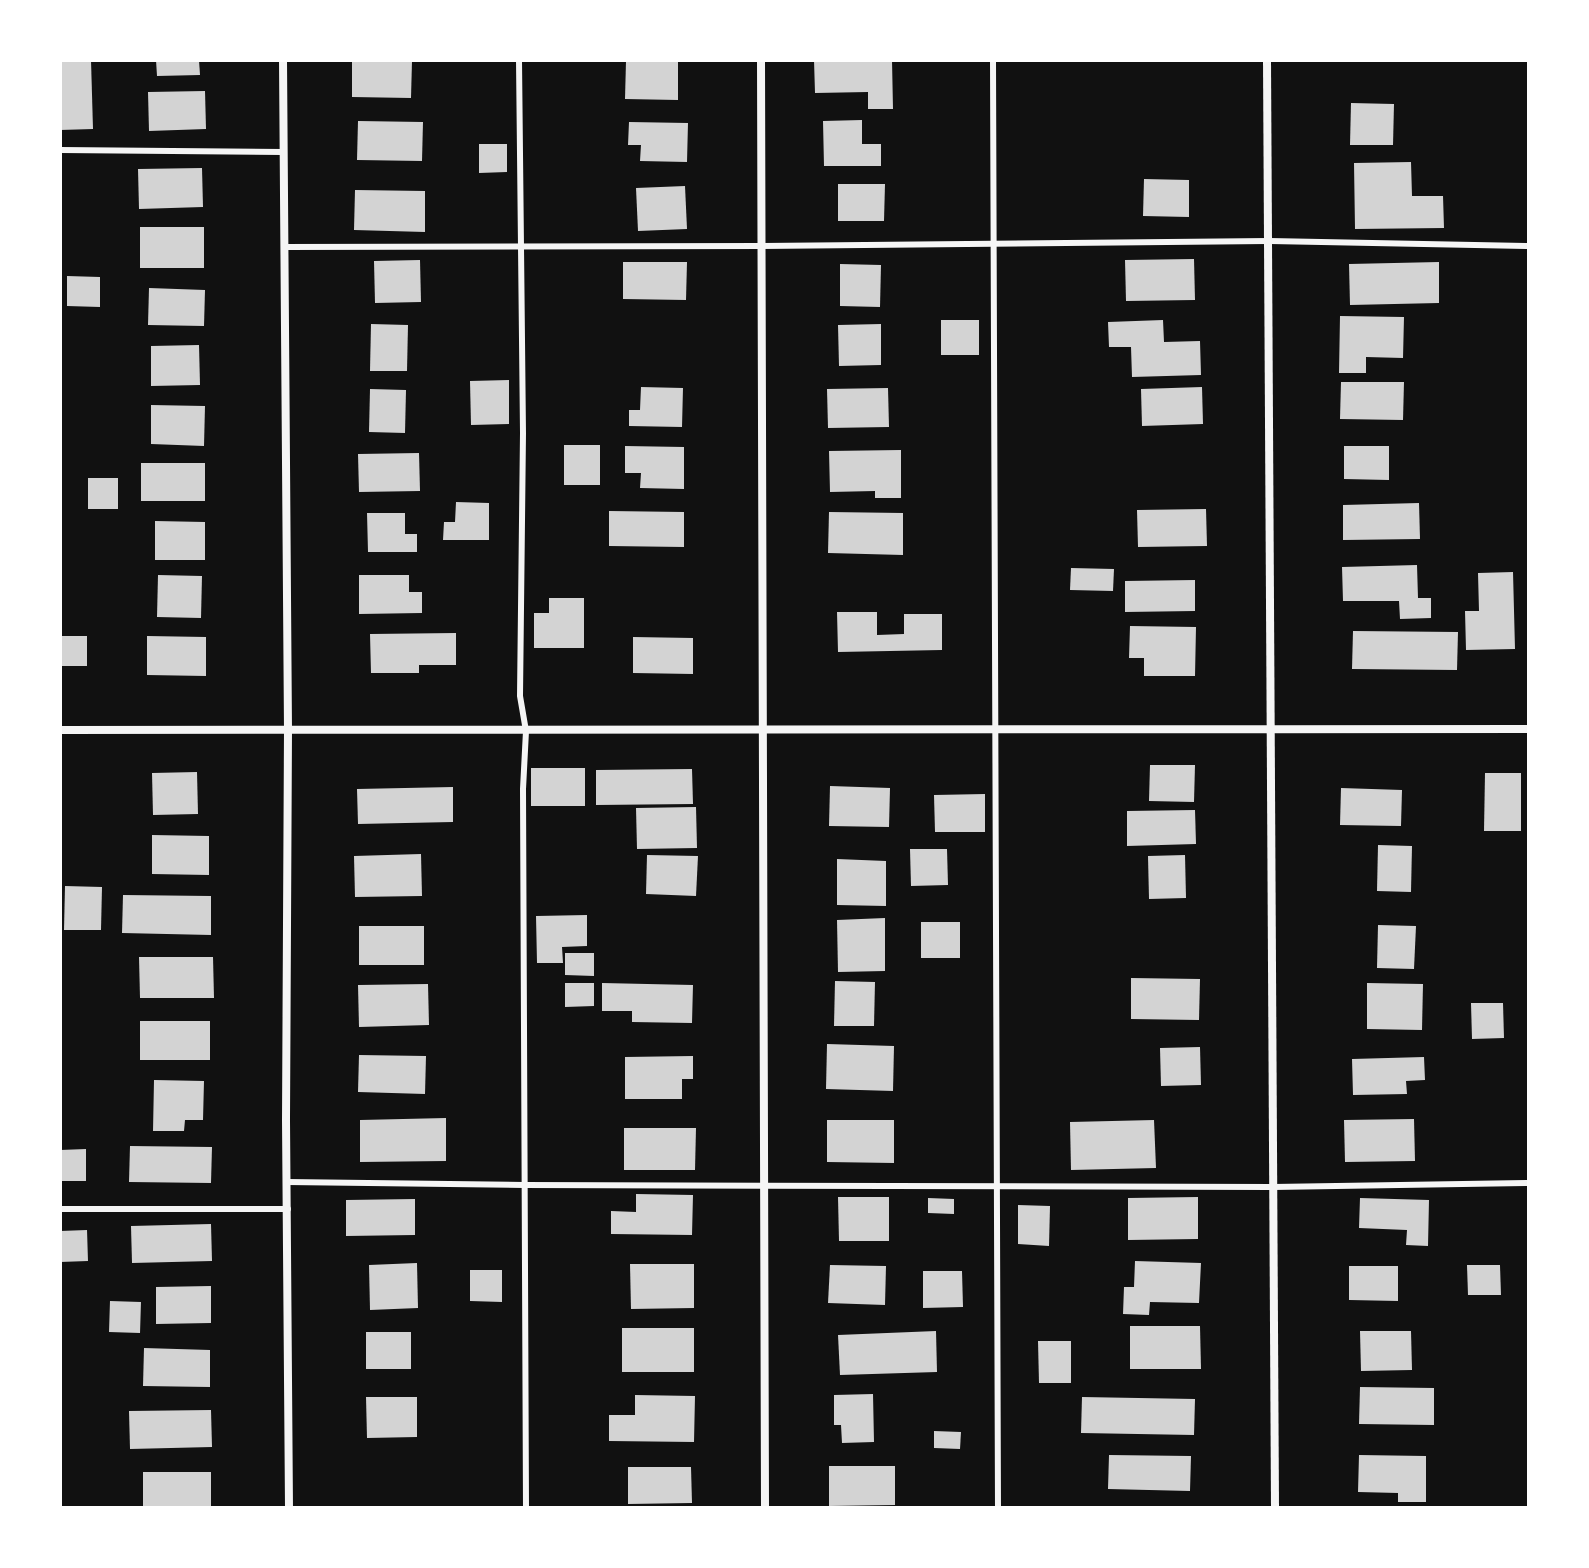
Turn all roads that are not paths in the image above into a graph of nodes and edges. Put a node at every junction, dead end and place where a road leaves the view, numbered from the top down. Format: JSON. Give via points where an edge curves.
{"nodes":[{"id":1,"x":283,"y":60,"type":"edge"},
{"id":2,"x":519,"y":60,"type":"edge"},
{"id":3,"x":761,"y":60,"type":"edge"},
{"id":4,"x":993,"y":60,"type":"edge"},
{"id":5,"x":1267,"y":60,"type":"edge"},
{"id":6,"x":60,"y":150,"type":"edge"},
{"id":7,"x":283,"y":152,"type":"junction"},
{"id":8,"x":1268,"y":241,"type":"junction"},
{"id":9,"x":994,"y":245,"type":"junction"},
{"id":10,"x":520,"y":246,"type":"junction"},
{"id":11,"x":762,"y":246,"type":"junction"},
{"id":12,"x":1529,"y":246,"type":"edge"},
{"id":13,"x":284,"y":247,"type":"junction"},
{"id":14,"x":1273,"y":728,"type":"junction"},
{"id":15,"x":996,"y":729,"type":"junction"},
{"id":16,"x":1529,"y":729,"type":"edge"},
{"id":17,"x":60,"y":730,"type":"edge"},
{"id":18,"x":288,"y":730,"type":"junction"},
{"id":19,"x":762,"y":730,"type":"junction"},
{"id":20,"x":526,"y":731,"type":"junction"},
{"id":21,"x":287,"y":1182,"type":"junction"},
{"id":22,"x":1529,"y":1183,"type":"edge"},
{"id":23,"x":524,"y":1185,"type":"junction"},
{"id":24,"x":764,"y":1185,"type":"junction"},
{"id":25,"x":997,"y":1186,"type":"junction"},
{"id":26,"x":1273,"y":1187,"type":"junction"},
{"id":27,"x":60,"y":1209,"type":"edge"},
{"id":28,"x":288,"y":1209,"type":"junction"},
{"id":29,"x":289,"y":1508,"type":"edge"},
{"id":30,"x":526,"y":1508,"type":"edge"},
{"id":31,"x":765,"y":1508,"type":"edge"},
{"id":32,"x":998,"y":1508,"type":"edge"},
{"id":33,"x":1275,"y":1508,"type":"edge"}],
"edges":[{"from":1,"to":7,"type":"street"},
{"from":2,"to":10,"type":"lane"},
{"from":3,"to":11,"type":"street"},
{"from":4,"to":9,"type":"lane"},
{"from":5,"to":8,"type":"street"},
{"from":6,"to":7,"type":"lane"},
{"from":7,"to":13,"type":"street"},
{"from":8,"to":9,"type":"lane"},
{"from":8,"to":12,"type":"lane"},
{"from":8,"to":14,"type":"street"},
{"from":9,"to":11,"type":"lane"},
{"from":9,"to":15,"type":"lane"},
{"from":10,"to":11,"type":"lane"},
{"from":10,"to":13,"type":"lane"},
{"from":10,"to":20,"type":"lane","via":[[520,696]]},
{"from":11,"to":19,"type":"street"},
{"from":13,"to":18,"type":"street"},
{"from":14,"to":15,"type":"street"},
{"from":14,"to":16,"type":"street"},
{"from":14,"to":26,"type":"street"},
{"from":15,"to":19,"type":"street"},
{"from":15,"to":25,"type":"lane"},
{"from":17,"to":18,"type":"street"},
{"from":18,"to":20,"type":"street"},
{"from":18,"to":21,"type":"street"},
{"from":19,"to":20,"type":"street"},
{"from":19,"to":24,"type":"street"},
{"from":20,"to":23,"type":"lane"},
{"from":21,"to":23,"type":"lane"},
{"from":21,"to":28,"type":"street"},
{"from":22,"to":26,"type":"lane"},
{"from":23,"to":24,"type":"lane"},
{"from":23,"to":30,"type":"lane"},
{"from":24,"to":25,"type":"lane"},
{"from":24,"to":31,"type":"street"},
{"from":25,"to":26,"type":"lane"},
{"from":25,"to":32,"type":"lane"},
{"from":26,"to":33,"type":"street"},
{"from":27,"to":28,"type":"lane"},
{"from":28,"to":29,"type":"street"}]}
